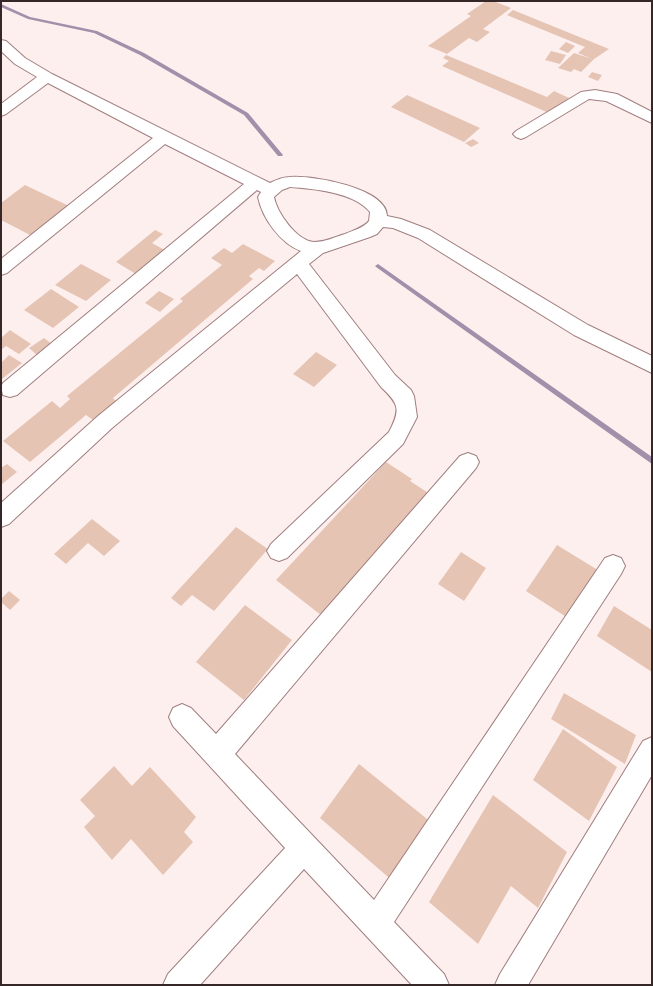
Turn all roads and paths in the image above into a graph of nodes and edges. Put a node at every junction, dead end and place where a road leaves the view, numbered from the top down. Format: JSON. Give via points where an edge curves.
{"nodes":[{"id":1,"x":1,"y":44,"type":"edge"},
{"id":2,"x":46,"y":77,"type":"junction"},
{"id":3,"x":1,"y":111,"type":"edge"},
{"id":4,"x":652,"y":118,"type":"edge"},
{"id":5,"x":521,"y":134,"type":"dead end"},
{"id":6,"x":164,"y":137,"type":"junction"},
{"id":7,"x":263,"y":186,"type":"junction"},
{"id":8,"x":379,"y":221,"type":"junction"},
{"id":9,"x":317,"y":248,"type":"junction"},
{"id":10,"x":298,"y":263,"type":"junction"},
{"id":11,"x":1,"y":268,"type":"edge"},
{"id":12,"x":652,"y":365,"type":"edge"},
{"id":13,"x":10,"y":389,"type":"dead end"},
{"id":14,"x":468,"y":462,"type":"dead end"},
{"id":15,"x":1,"y":518,"type":"edge"},
{"id":16,"x":279,"y":551,"type":"dead end"},
{"id":17,"x":613,"y":566,"type":"dead end"},
{"id":18,"x":182,"y":717,"type":"dead end"},
{"id":19,"x":652,"y":750,"type":"edge"},
{"id":20,"x":217,"y":754,"type":"junction"},
{"id":21,"x":304,"y":848,"type":"junction"},
{"id":22,"x":375,"y":924,"type":"junction"},
{"id":23,"x":179,"y":985,"type":"edge"},
{"id":24,"x":433,"y":985,"type":"edge"},
{"id":25,"x":511,"y":985,"type":"edge"}],
"edges":[{"from":1,"to":2,"type":"street","via":[[20,61]]},
{"from":2,"to":3,"type":"street"},
{"from":2,"to":6,"type":"street"},
{"from":4,"to":5,"type":"street","via":[[605,94],[595,93],[586,95]]},
{"from":6,"to":7,"type":"street"},
{"from":6,"to":11,"type":"street"},
{"from":7,"to":8,"type":"street","via":[[297,182],[341,189],[369,201],[380,214]]},
{"from":7,"to":9,"type":"street","via":[[268,209],[289,237],[301,245]]},
{"from":7,"to":13,"type":"street"},
{"from":8,"to":9,"type":"street","via":[[369,231]]},
{"from":8,"to":12,"type":"street","via":[[395,223],[424,234],[574,326]]},
{"from":9,"to":10,"type":"street"},
{"from":10,"to":15,"type":"street","via":[[105,422]]},
{"from":10,"to":16,"type":"street","via":[[388,381],[404,396],[407,417],[396,438]]},
{"from":14,"to":20,"type":"street"},
{"from":17,"to":22,"type":"street"},
{"from":18,"to":20,"type":"street"},
{"from":19,"to":25,"type":"street"},
{"from":20,"to":21,"type":"street"},
{"from":21,"to":22,"type":"street"},
{"from":21,"to":23,"type":"street"},
{"from":22,"to":24,"type":"street"}]}
